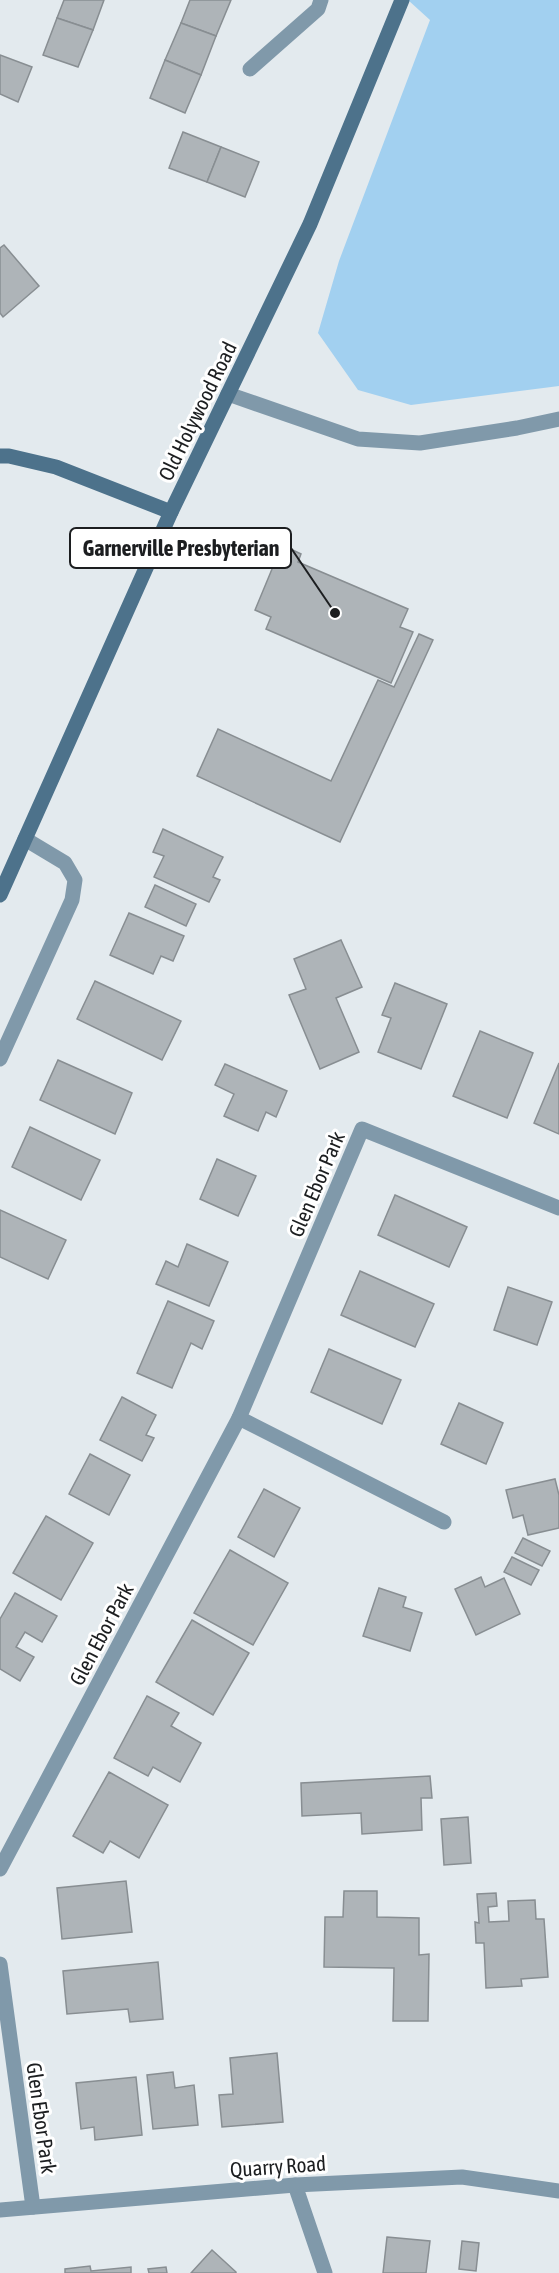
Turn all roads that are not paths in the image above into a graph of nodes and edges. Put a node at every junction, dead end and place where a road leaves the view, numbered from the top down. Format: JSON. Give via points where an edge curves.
{"nodes":[{"id":1,"x":321,"y":0,"type":"edge"},
{"id":2,"x":402,"y":0,"type":"edge"},
{"id":3,"x":250,"y":69,"type":"dead end"},
{"id":4,"x":228,"y":394,"type":"junction"},
{"id":5,"x":559,"y":418,"type":"edge"},
{"id":6,"x":0,"y":456,"type":"edge"},
{"id":7,"x":171,"y":512,"type":"junction"},
{"id":8,"x":25,"y":839,"type":"junction"},
{"id":9,"x":0,"y":895,"type":"edge"},
{"id":10,"x":0,"y":1059,"type":"edge"},
{"id":11,"x":559,"y":1208,"type":"edge"},
{"id":12,"x":239,"y":1418,"type":"junction"},
{"id":13,"x":444,"y":1522,"type":"dead end"},
{"id":14,"x":0,"y":1869,"type":"edge"},
{"id":15,"x":0,"y":1964,"type":"edge"},
{"id":16,"x":295,"y":2185,"type":"junction"},
{"id":17,"x":559,"y":2191,"type":"edge"},
{"id":18,"x":33,"y":2207,"type":"junction"},
{"id":19,"x":0,"y":2210,"type":"edge"},
{"id":20,"x":325,"y":2273,"type":"edge"}],
"edges":[{"from":1,"to":3,"type":"street","via":[[318,9]]},
{"from":2,"to":4,"type":"street","name":"Old Holywood Road","via":[[310,224]]},
{"from":4,"to":5,"type":"street","via":[[358,440],[420,442]]},
{"from":4,"to":7,"type":"street","name":"Old Holywood Road"},
{"from":6,"to":7,"type":"street","via":[[56,467]]},
{"from":7,"to":8,"type":"street","name":"Old Holywood Road"},
{"from":8,"to":9,"type":"street","name":"Old Holywood Road"},
{"from":8,"to":10,"type":"street","via":[[65,863],[75,880],[72,900]]},
{"from":11,"to":12,"type":"street","name":"Glen Ebor Park","via":[[362,1129]]},
{"from":12,"to":13,"type":"street"},
{"from":12,"to":14,"type":"street","name":"Glen Ebor Park"},
{"from":15,"to":18,"type":"street","name":"Glen Ebor Park"},
{"from":16,"to":17,"type":"street","name":"Quarry Road","via":[[462,2177]]},
{"from":16,"to":18,"type":"street","name":"Quarry Road"},
{"from":16,"to":20,"type":"street"},
{"from":18,"to":19,"type":"street","name":"Quarry Road"}]}
